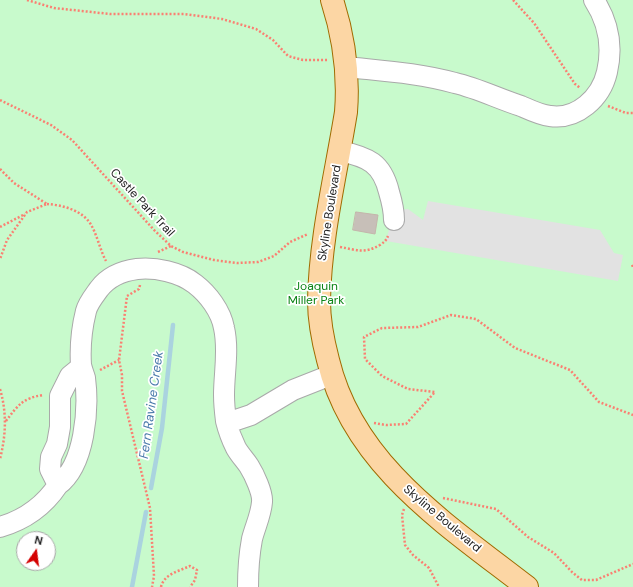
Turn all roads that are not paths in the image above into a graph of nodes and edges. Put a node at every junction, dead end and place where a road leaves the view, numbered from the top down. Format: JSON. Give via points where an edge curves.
{"nodes":[{"id":1,"x":332,"y":0,"type":"edge"},
{"id":2,"x":594,"y":0,"type":"edge"},
{"id":3,"x":347,"y":67,"type":"junction"},
{"id":4,"x":340,"y":151,"type":"junction"},
{"id":5,"x":394,"y":220,"type":"road end"},
{"id":6,"x":83,"y":372,"type":"junction"},
{"id":7,"x":331,"y":375,"type":"junction"},
{"id":8,"x":227,"y":423,"type":"junction"},
{"id":9,"x":58,"y":485,"type":"junction"},
{"id":10,"x":0,"y":527,"type":"edge"},
{"id":11,"x":248,"y":587,"type":"edge"},
{"id":12,"x":526,"y":587,"type":"edge"}],
"edges":[{"from":1,"to":3,"type":"main road","name":"Skyline Boulevard"},
{"from":2,"to":3,"type":"lane","via":[[607,25],[610,44],[605,83],[595,98],[583,108],[566,115],[550,116],[456,83],[417,74]]},
{"from":3,"to":4,"type":"main road","name":"Skyline Boulevard","via":[[348,91]]},
{"from":4,"to":5,"type":"lane","via":[[367,159],[377,166],[386,179]]},
{"from":4,"to":7,"type":"main road","name":"Skyline Boulevard","via":[[320,273],[321,326]]},
{"from":6,"to":8,"type":"lane","via":[[83,326],[86,310],[102,284],[128,270],[144,268],[178,275],[195,284],[210,298],[224,328],[224,397]]},
{"from":6,"to":9,"type":"lane","via":[[86,396],[80,452],[66,480]]},
{"from":6,"to":9,"type":"lane","via":[[70,376],[60,396],[60,427],[50,469]]},
{"from":7,"to":8,"type":"lane","via":[[293,390],[251,415]]},
{"from":7,"to":12,"type":"main road","name":"Skyline Boulevard","via":[[349,417],[373,453],[391,474],[430,511]]},
{"from":8,"to":11,"type":"lane","via":[[236,448],[250,467],[262,501],[252,541]]},
{"from":9,"to":10,"type":"lane","via":[[50,497],[34,510],[18,521]]}]}
